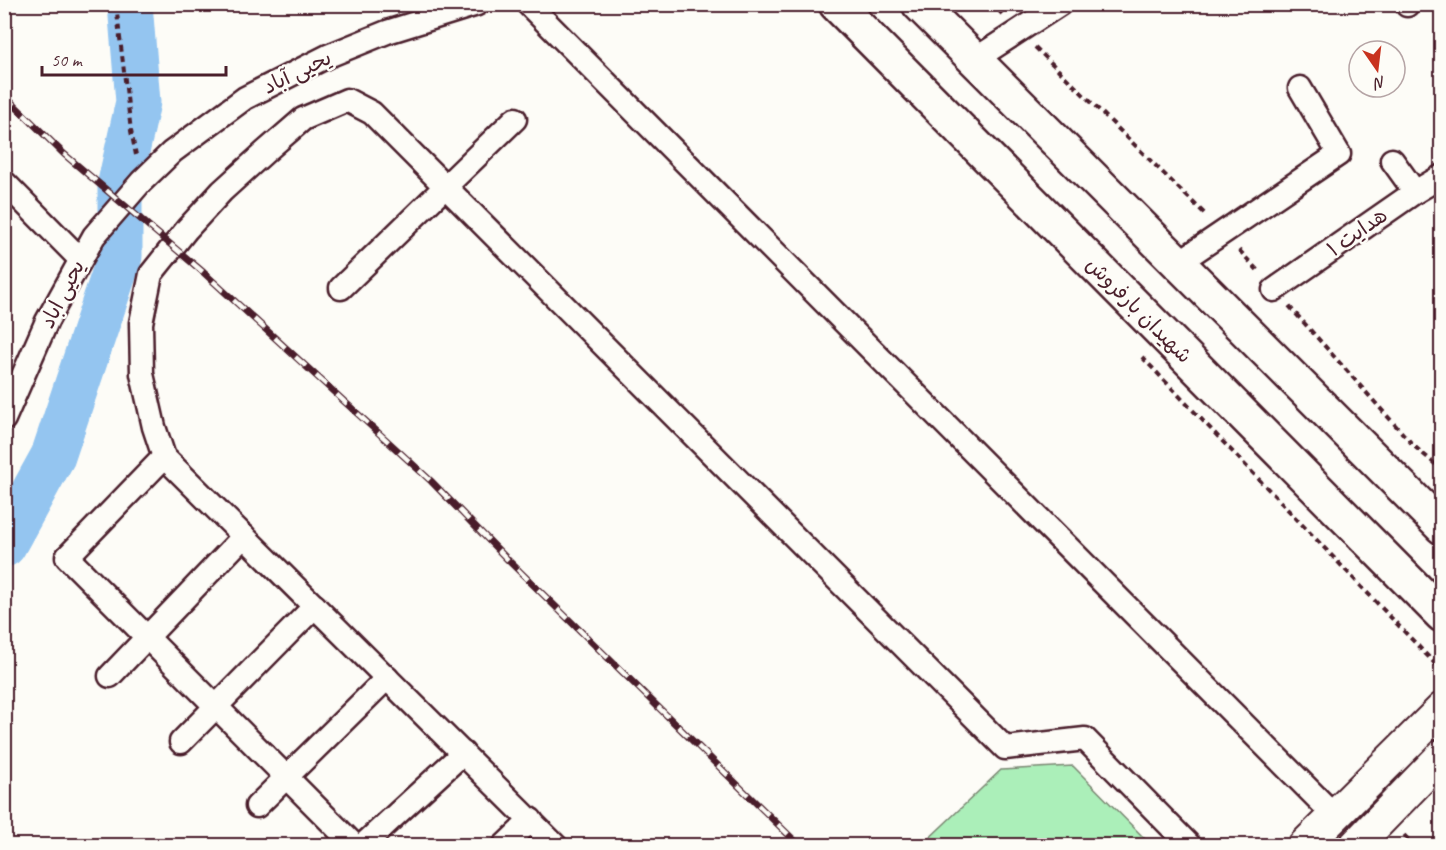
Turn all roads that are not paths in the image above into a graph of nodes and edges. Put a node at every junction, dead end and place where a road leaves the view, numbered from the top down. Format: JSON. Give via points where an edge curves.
{"nodes":[{"id":1,"x":477,"y":4,"type":"edge"},
{"id":2,"x":528,"y":4,"type":"edge"},
{"id":3,"x":836,"y":4,"type":"edge"},
{"id":4,"x":919,"y":4,"type":"edge"},
{"id":5,"x":1060,"y":4,"type":"edge"},
{"id":6,"x":974,"y":60,"type":"junction"},
{"id":7,"x":1300,"y":88,"type":"dead end"},
{"id":8,"x":515,"y":119,"type":"dead end"},
{"id":9,"x":1392,"y":160,"type":"dead end"},
{"id":10,"x":1442,"y":176,"type":"edge"},
{"id":11,"x":4,"y":182,"type":"edge"},
{"id":12,"x":141,"y":182,"type":"joint"},
{"id":13,"x":445,"y":186,"type":"junction"},
{"id":14,"x":1415,"y":192,"type":"junction"},
{"id":15,"x":80,"y":259,"type":"junction"},
{"id":16,"x":1178,"y":263,"type":"junction"},
{"id":17,"x":341,"y":288,"type":"dead end"},
{"id":18,"x":1274,"y":290,"type":"dead end"},
{"id":19,"x":4,"y":419,"type":"edge"},
{"id":20,"x":164,"y":457,"type":"junction"},
{"id":21,"x":1442,"y":527,"type":"edge"},
{"id":22,"x":244,"y":536,"type":"junction"},
{"id":23,"x":315,"y":606,"type":"junction"},
{"id":24,"x":1442,"y":615,"type":"edge"},
{"id":25,"x":147,"y":637,"type":"junction"},
{"id":26,"x":110,"y":676,"type":"dead end"},
{"id":27,"x":387,"y":678,"type":"junction"},
{"id":28,"x":216,"y":707,"type":"junction"},
{"id":29,"x":1442,"y":709,"type":"edge"},
{"id":30,"x":181,"y":742,"type":"dead end"},
{"id":31,"x":463,"y":753,"type":"junction"},
{"id":32,"x":1442,"y":756,"type":"edge"},
{"id":33,"x":287,"y":777,"type":"junction"},
{"id":34,"x":257,"y":806,"type":"dead end"},
{"id":35,"x":1334,"y":815,"type":"junction"},
{"id":36,"x":531,"y":820,"type":"junction"},
{"id":37,"x":1357,"y":844,"type":"edge"},
{"id":38,"x":355,"y":846,"type":"edge"},
{"id":39,"x":362,"y":846,"type":"edge"},
{"id":40,"x":504,"y":846,"type":"edge"},
{"id":41,"x":556,"y":846,"type":"edge"},
{"id":42,"x":1190,"y":846,"type":"edge"},
{"id":43,"x":1304,"y":846,"type":"edge"}],
"edges":[{"from":1,"to":12,"type":"street","name":"یحیی آباد","via":[[387,32],[328,56],[245,98],[172,152]]},
{"from":2,"to":35,"type":"street"},
{"from":3,"to":24,"type":"highway","name":"شهیدان بارفروش"},
{"from":4,"to":6,"type":"highway"},
{"from":5,"to":6,"type":"street"},
{"from":6,"to":16,"type":"highway"},
{"from":7,"to":16,"type":"street","via":[[1339,154]]},
{"from":8,"to":13,"type":"street"},
{"from":9,"to":14,"type":"street"},
{"from":10,"to":14,"type":"street","name":"هدایت ۱"},
{"from":11,"to":15,"type":"street"},
{"from":12,"to":15,"type":"street","name":"یحیی اباد","via":[[94,236]]},
{"from":13,"to":17,"type":"street"},
{"from":13,"to":20,"type":"street","via":[[372,113],[347,100],[303,119],[222,191],[151,274],[141,323],[142,374]]},
{"from":13,"to":42,"type":"street","via":[[1005,748],[1085,739]]},
{"from":14,"to":18,"type":"street","name":"هدایت ۱"},
{"from":15,"to":19,"type":"street","name":"یحیی اباد","via":[[47,321]]},
{"from":16,"to":21,"type":"highway"},
{"from":20,"to":22,"type":"street"},
{"from":20,"to":25,"type":"street","via":[[67,557]]},
{"from":22,"to":23,"type":"street"},
{"from":22,"to":25,"type":"street"},
{"from":23,"to":27,"type":"street"},
{"from":23,"to":28,"type":"street"},
{"from":25,"to":26,"type":"street"},
{"from":25,"to":28,"type":"street"},
{"from":27,"to":31,"type":"street"},
{"from":27,"to":33,"type":"street"},
{"from":28,"to":30,"type":"street"},
{"from":28,"to":33,"type":"street"},
{"from":29,"to":35,"type":"street"},
{"from":31,"to":36,"type":"street"},
{"from":31,"to":39,"type":"street"},
{"from":32,"to":37,"type":"street"},
{"from":33,"to":34,"type":"street"},
{"from":33,"to":38,"type":"street"},
{"from":35,"to":37,"type":"street"},
{"from":35,"to":43,"type":"street"},
{"from":36,"to":40,"type":"street"},
{"from":36,"to":41,"type":"street"}]}
